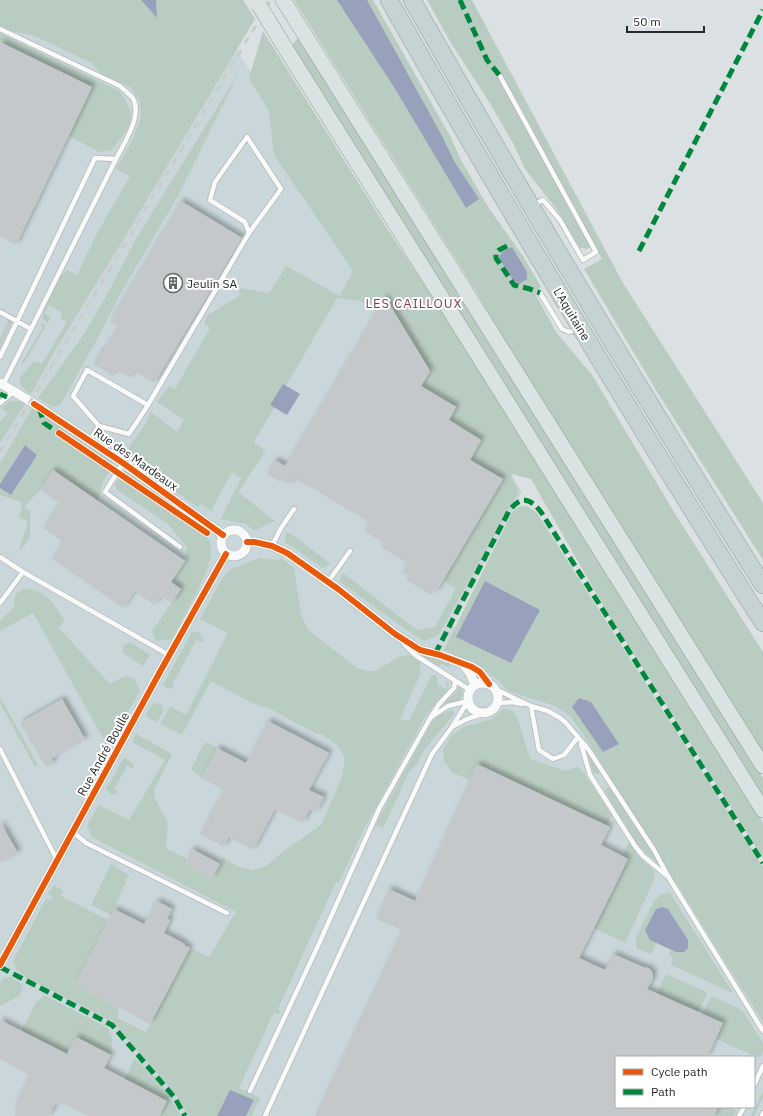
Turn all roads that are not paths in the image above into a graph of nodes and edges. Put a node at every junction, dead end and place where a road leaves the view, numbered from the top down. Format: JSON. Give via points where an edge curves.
{"nodes":[{"id":1,"x":388,"y":0,"type":"edge"},
{"id":2,"x":412,"y":0,"type":"edge"},
{"id":3,"x":257,"y":3,"type":"edge"},
{"id":4,"x":286,"y":4,"type":"edge"},
{"id":5,"x":0,"y":29,"type":"edge"},
{"id":6,"x":500,"y":76,"type":"dead end"},
{"id":7,"x":116,"y":159,"type":"junction"},
{"id":8,"x":531,"y":206,"type":"junction"},
{"id":9,"x":249,"y":233,"type":"junction"},
{"id":10,"x":540,"y":293,"type":"dead end"},
{"id":11,"x":0,"y":312,"type":"edge"},
{"id":12,"x":17,"y":321,"type":"junction"},
{"id":13,"x":580,"y":327,"type":"junction"},
{"id":14,"x":31,"y":329,"type":"junction"},
{"id":15,"x":0,"y":357,"type":"edge"},
{"id":16,"x":2,"y":384,"type":"edge"},
{"id":17,"x":14,"y":391,"type":"junction"},
{"id":18,"x":0,"y":403,"type":"edge"},
{"id":19,"x":148,"y":405,"type":"junction"},
{"id":20,"x":100,"y":426,"type":"junction"},
{"id":21,"x":90,"y":440,"type":"junction"},
{"id":22,"x":123,"y":463,"type":"junction"},
{"id":23,"x":294,"y":509,"type":"dead end"},
{"id":24,"x":223,"y":535,"type":"junction"},
{"id":25,"x":247,"y":542,"type":"junction"},
{"id":26,"x":272,"y":546,"type":"junction"},
{"id":27,"x":180,"y":547,"type":"dead end"},
{"id":28,"x":350,"y":551,"type":"dead end"},
{"id":29,"x":226,"y":554,"type":"junction"},
{"id":30,"x":0,"y":557,"type":"edge"},
{"id":31,"x":22,"y":572,"type":"junction"},
{"id":32,"x":328,"y":582,"type":"junction"},
{"id":33,"x":763,"y":585,"type":"edge"},
{"id":34,"x":0,"y":603,"type":"edge"},
{"id":35,"x":763,"y":623,"type":"edge"},
{"id":36,"x":395,"y":634,"type":"junction"},
{"id":37,"x":169,"y":655,"type":"junction"},
{"id":38,"x":464,"y":665,"type":"junction"},
{"id":39,"x":455,"y":681,"type":"junction"},
{"id":40,"x":492,"y":686,"type":"junction"},
{"id":41,"x":472,"y":688,"type":"junction"},
{"id":42,"x":468,"y":701,"type":"junction"},
{"id":43,"x":498,"y":703,"type":"junction"},
{"id":44,"x":531,"y":706,"type":"junction"},
{"id":45,"x":482,"y":714,"type":"junction"},
{"id":46,"x":428,"y":722,"type":"junction"},
{"id":47,"x":452,"y":727,"type":"junction"},
{"id":48,"x":578,"y":737,"type":"junction"},
{"id":49,"x":0,"y":749,"type":"edge"},
{"id":50,"x":763,"y":766,"type":"edge"},
{"id":51,"x":763,"y":810,"type":"edge"},
{"id":52,"x":73,"y":832,"type":"junction"},
{"id":53,"x":57,"y":861,"type":"junction"},
{"id":54,"x":669,"y":878,"type":"junction"},
{"id":55,"x":227,"y":913,"type":"dead end"},
{"id":56,"x":0,"y":965,"type":"edge"},
{"id":57,"x":763,"y":1031,"type":"edge"},
{"id":58,"x":763,"y":1066,"type":"edge"},
{"id":59,"x":755,"y":1083,"type":"edge"},
{"id":60,"x":250,"y":1090,"type":"dead end"},
{"id":61,"x":265,"y":1116,"type":"edge"}],
"edges":[{"from":1,"to":13,"type":"highway","name":"L'Aquitaine"},
{"from":2,"to":8,"type":"highway","name":"L'Aquitaine"},
{"from":3,"to":51,"type":"main road","bridge":true},
{"from":4,"to":50,"type":"main road"},
{"from":5,"to":7,"type":"lane","via":[[120,86],[132,98],[137,110],[132,127]]},
{"from":6,"to":8,"type":"lane","via":[[596,252],[583,260],[560,220],[542,200]]},
{"from":7,"to":12,"type":"lane","via":[[95,158]]},
{"from":7,"to":14,"type":"lane"},
{"from":8,"to":33,"type":"highway","name":"L'Aquitaine"},
{"from":9,"to":9,"type":"lane","via":[[245,222],[210,200],[215,182],[247,137],[281,189]]},
{"from":9,"to":19,"type":"lane"},
{"from":10,"to":13,"type":"lane","via":[[562,329],[570,332]]},
{"from":11,"to":12,"type":"lane"},
{"from":12,"to":14,"type":"lane"},
{"from":12,"to":15,"type":"lane"},
{"from":13,"to":35,"type":"highway","name":"L'Aquitaine"},
{"from":14,"to":16,"type":"lane"},
{"from":16,"to":17,"type":"street","name":"Rue des Mardeaux"},
{"from":17,"to":18,"type":"lane"},
{"from":17,"to":21,"type":"street","name":"Rue des Mardeaux"},
{"from":19,"to":20,"type":"lane","via":[[129,434]]},
{"from":19,"to":20,"type":"lane","via":[[87,370],[73,396]]},
{"from":20,"to":21,"type":"lane"},
{"from":21,"to":22,"type":"street","name":"Rue des Mardeaux"},
{"from":22,"to":24,"type":"street","name":"Rue des Mardeaux"},
{"from":22,"to":27,"type":"lane","via":[[105,492]]},
{"from":23,"to":26,"type":"lane"},
{"from":24,"to":25,"type":"street","via":[[230,531],[238,531],[244,535]]},
{"from":24,"to":29,"type":"street","via":[[221,547]]},
{"from":25,"to":26,"type":"street"},
{"from":25,"to":29,"type":"street","via":[[242,554],[234,557]]},
{"from":26,"to":32,"type":"street","via":[[287,553]]},
{"from":28,"to":32,"type":"lane"},
{"from":29,"to":37,"type":"street","name":"Rue André Boulle"},
{"from":30,"to":31,"type":"lane"},
{"from":31,"to":34,"type":"lane"},
{"from":31,"to":37,"type":"lane"},
{"from":32,"to":36,"type":"street"},
{"from":36,"to":38,"type":"street","via":[[420,650]]},
{"from":36,"to":39,"type":"lane","via":[[416,656]]},
{"from":37,"to":52,"type":"street","name":"Rue André Boulle"},
{"from":38,"to":40,"type":"street","via":[[480,672]]},
{"from":38,"to":41,"type":"street","via":[[470,673]]},
{"from":39,"to":41,"type":"lane"},
{"from":39,"to":46,"type":"lane","via":[[454,688],[439,704]]},
{"from":40,"to":41,"type":"street","via":[[484,683]]},
{"from":40,"to":43,"type":"street","via":[[499,695]]},
{"from":40,"to":44,"type":"lane"},
{"from":41,"to":42,"type":"street"},
{"from":42,"to":45,"type":"street","via":[[473,710]]},
{"from":42,"to":46,"type":"lane","via":[[440,710]]},
{"from":42,"to":47,"type":"lane"},
{"from":43,"to":44,"type":"lane","via":[[512,702]]},
{"from":43,"to":45,"type":"street","via":[[492,711]]},
{"from":44,"to":48,"type":"lane","via":[[560,718]]},
{"from":44,"to":48,"type":"lane","via":[[539,750],[553,759],[564,755]]},
{"from":45,"to":47,"type":"lane"},
{"from":46,"to":60,"type":"lane","via":[[379,809]]},
{"from":47,"to":61,"type":"lane","via":[[432,754]]},
{"from":48,"to":54,"type":"lane","via":[[594,756]]},
{"from":48,"to":54,"type":"lane","via":[[590,775],[627,833],[643,856]]},
{"from":49,"to":53,"type":"lane"},
{"from":52,"to":53,"type":"street","name":"Rue André Boulle"},
{"from":52,"to":55,"type":"lane","via":[[86,843]]},
{"from":53,"to":56,"type":"street","name":"Rue André Boulle"},
{"from":54,"to":57,"type":"lane"},
{"from":58,"to":59,"type":"lane"}]}
